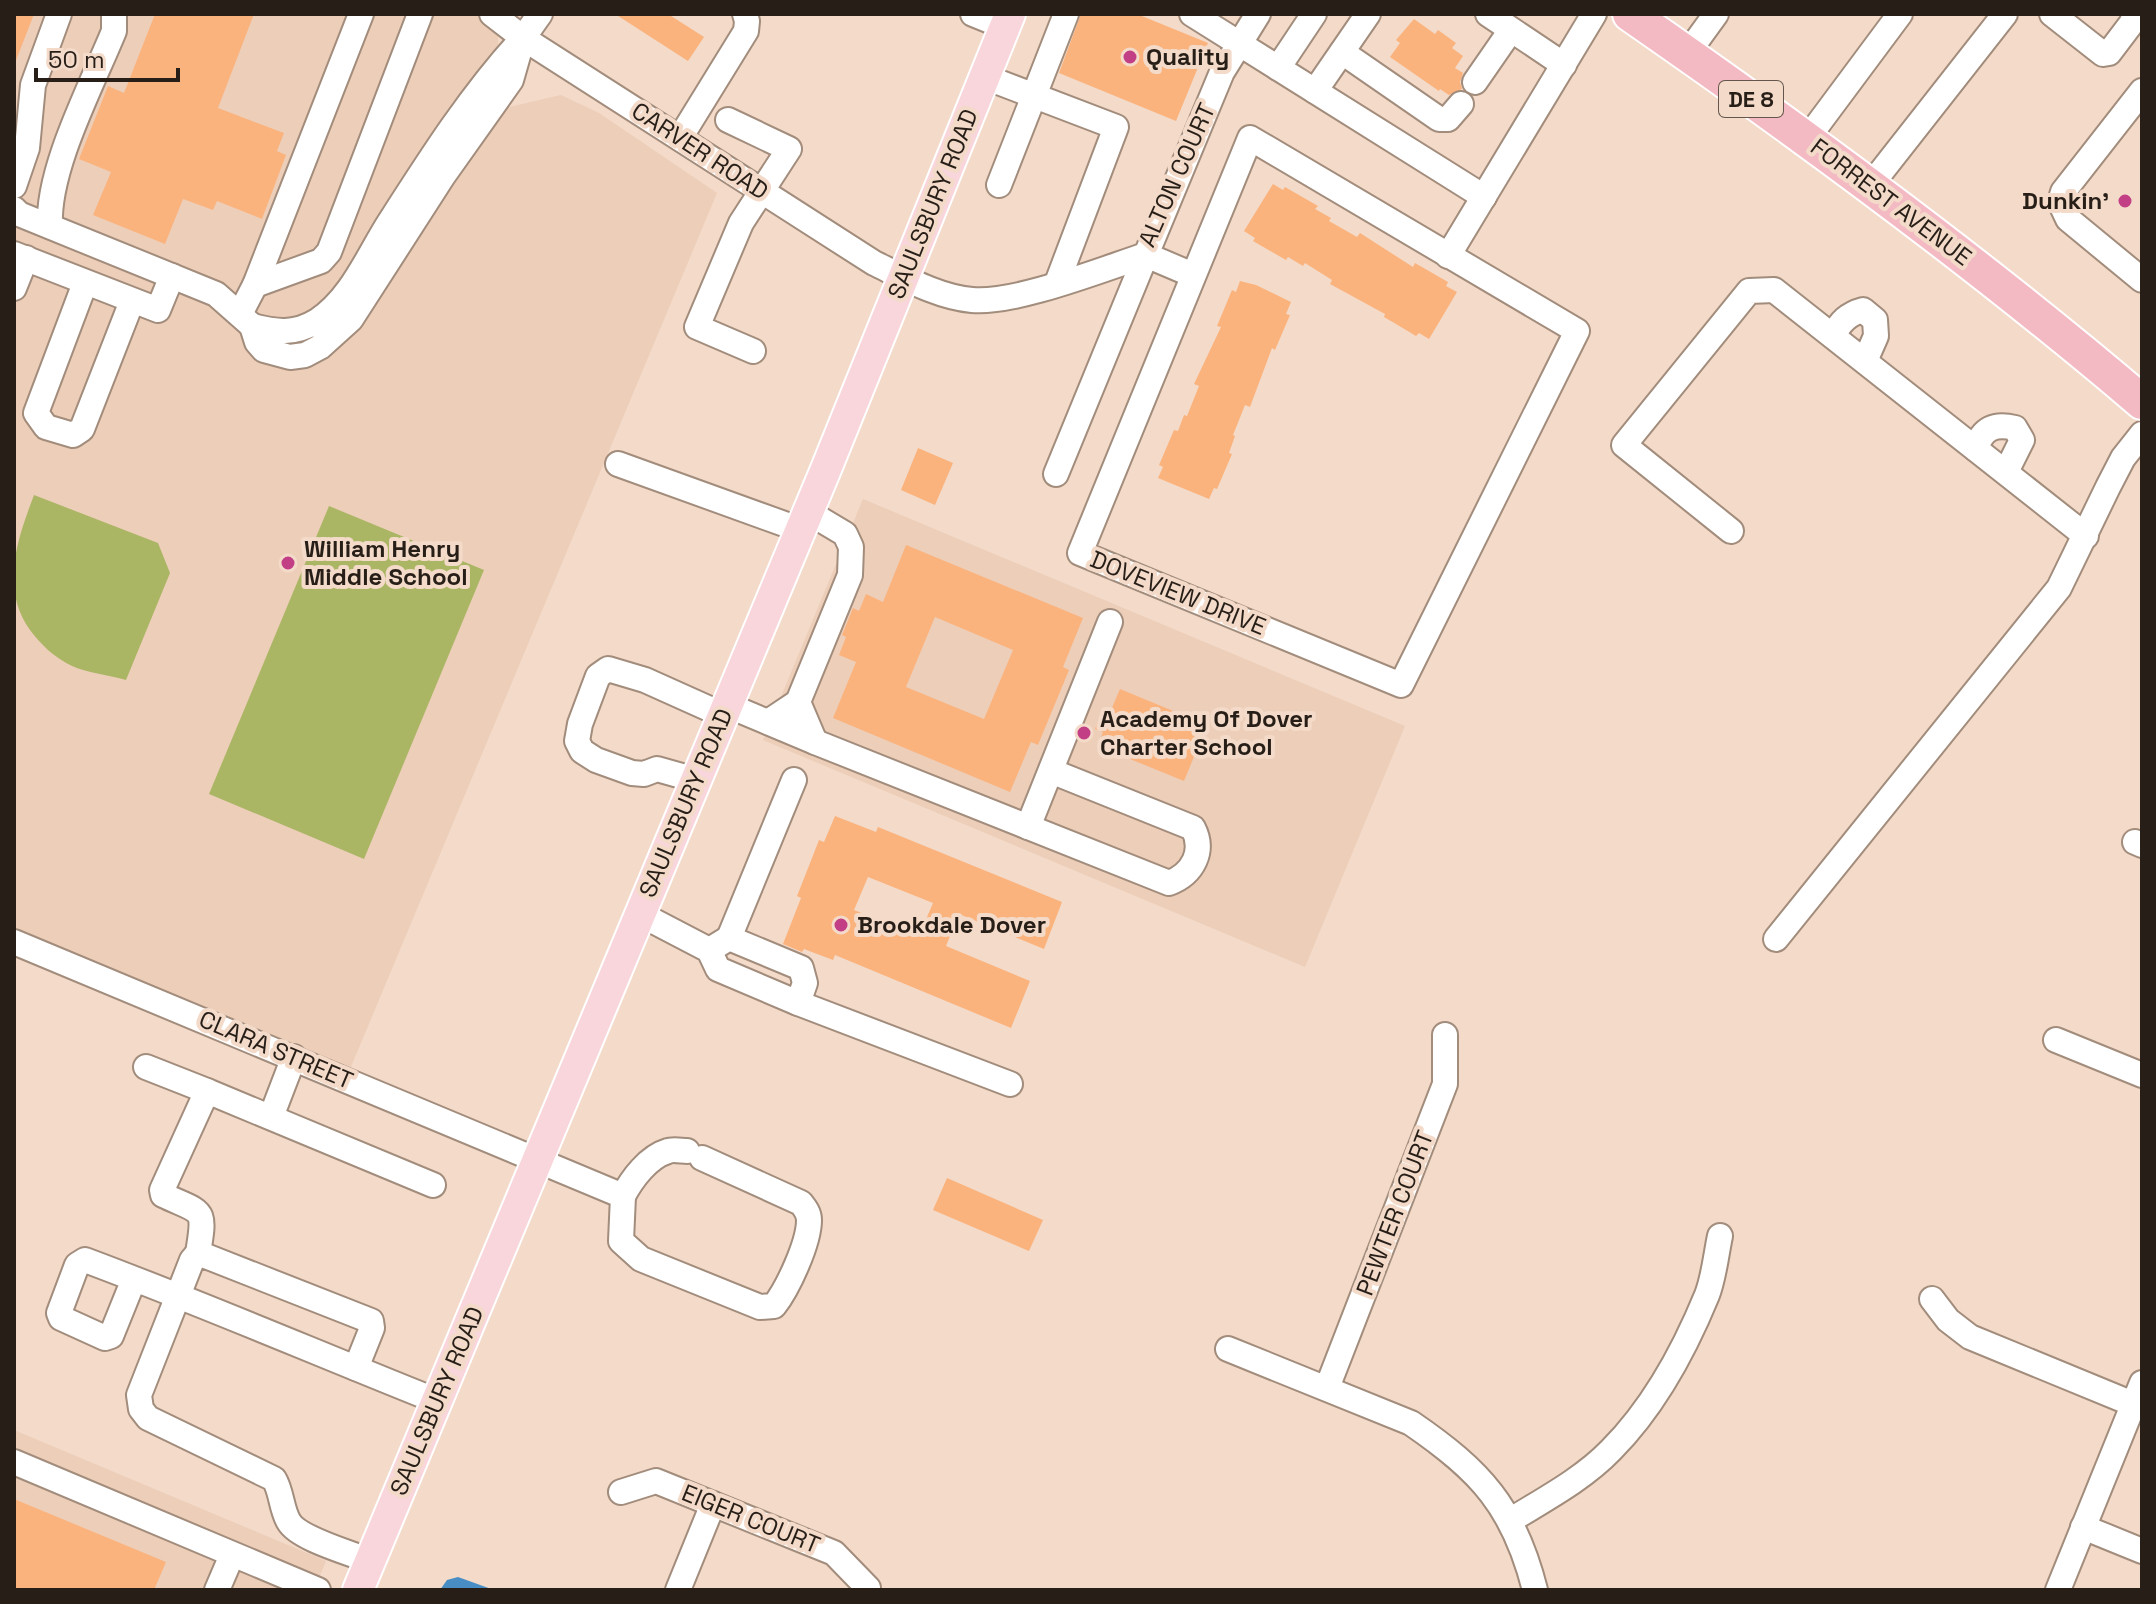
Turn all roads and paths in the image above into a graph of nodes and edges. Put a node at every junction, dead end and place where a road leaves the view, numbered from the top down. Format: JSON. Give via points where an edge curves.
{"nodes":[{"id":1,"x":59,"y":14,"type":"edge"},
{"id":2,"x":114,"y":14,"type":"edge"},
{"id":3,"x":361,"y":14,"type":"edge"},
{"id":4,"x":420,"y":14,"type":"edge"},
{"id":5,"x":492,"y":14,"type":"edge"},
{"id":6,"x":540,"y":14,"type":"edge"},
{"id":7,"x":745,"y":14,"type":"edge"},
{"id":8,"x":973,"y":14,"type":"edge"},
{"id":9,"x":1066,"y":14,"type":"edge"},
{"id":10,"x":1192,"y":14,"type":"edge"},
{"id":11,"x":1258,"y":14,"type":"edge"},
{"id":12,"x":1314,"y":14,"type":"edge"},
{"id":13,"x":1368,"y":14,"type":"edge"},
{"id":14,"x":1488,"y":14,"type":"edge"},
{"id":15,"x":1594,"y":14,"type":"edge"},
{"id":16,"x":1716,"y":14,"type":"edge"},
{"id":17,"x":1900,"y":14,"type":"edge"},
{"id":18,"x":2005,"y":14,"type":"edge"},
{"id":19,"x":2052,"y":14,"type":"edge"},
{"id":20,"x":2133,"y":14,"type":"edge"},
{"id":21,"x":1639,"y":16,"type":"edge"},
{"id":22,"x":1008,"y":20,"type":"edge"},
{"id":23,"x":1511,"y":30,"type":"junction"},
{"id":24,"x":523,"y":38,"type":"junction"},
{"id":25,"x":1239,"y":44,"type":"junction"},
{"id":26,"x":1342,"y":52,"type":"junction"},
{"id":27,"x":1687,"y":54,"type":"junction"},
{"id":28,"x":1564,"y":65,"type":"junction"},
{"id":29,"x":1278,"y":68,"type":"junction"},
{"id":30,"x":985,"y":77,"type":"junction"},
{"id":31,"x":1475,"y":82,"type":"dead end"},
{"id":32,"x":1315,"y":91,"type":"junction"},
{"id":33,"x":2142,"y":91,"type":"edge"},
{"id":34,"x":1033,"y":96,"type":"junction"},
{"id":35,"x":1461,"y":104,"type":"dead end"},
{"id":36,"x":728,"y":120,"type":"dead end"},
{"id":37,"x":680,"y":138,"type":"junction"},
{"id":38,"x":1807,"y":139,"type":"junction"},
{"id":39,"x":999,"y":185,"type":"dead end"},
{"id":40,"x":14,"y":186,"type":"edge"},
{"id":41,"x":1870,"y":186,"type":"junction"},
{"id":42,"x":762,"y":191,"type":"junction"},
{"id":43,"x":1484,"y":197,"type":"junction"},
{"id":44,"x":14,"y":209,"type":"edge"},
{"id":45,"x":50,"y":226,"type":"junction"},
{"id":46,"x":1146,"y":255,"type":"junction"},
{"id":47,"x":20,"y":256,"type":"edge"},
{"id":48,"x":1448,"y":256,"type":"junction"},
{"id":49,"x":2138,"y":270,"type":"edge"},
{"id":50,"x":1193,"y":275,"type":"junction"},
{"id":51,"x":172,"y":276,"type":"junction"},
{"id":52,"x":904,"y":277,"type":"junction"},
{"id":53,"x":85,"y":283,"type":"junction"},
{"id":54,"x":1057,"y":283,"type":"junction"},
{"id":55,"x":255,"y":285,"type":"junction"},
{"id":56,"x":14,"y":288,"type":"edge"},
{"id":57,"x":132,"y":301,"type":"junction"},
{"id":58,"x":246,"y":320,"type":"junction"},
{"id":59,"x":1833,"y":336,"type":"junction"},
{"id":60,"x":753,"y":351,"type":"dead end"},
{"id":61,"x":1865,"y":361,"type":"junction"},
{"id":62,"x":2142,"y":402,"type":"edge"},
{"id":63,"x":2142,"y":434,"type":"edge"},
{"id":64,"x":1976,"y":449,"type":"junction"},
{"id":65,"x":618,"y":464,"type":"dead end"},
{"id":66,"x":2006,"y":472,"type":"junction"},
{"id":67,"x":1056,"y":474,"type":"dead end"},
{"id":68,"x":804,"y":521,"type":"junction"},
{"id":69,"x":1731,"y":531,"type":"dead end"},
{"id":70,"x":2086,"y":536,"type":"junction"},
{"id":71,"x":1110,"y":622,"type":"dead end"},
{"id":72,"x":798,"y":702,"type":"junction"},
{"id":73,"x":725,"y":710,"type":"junction"},
{"id":74,"x":768,"y":722,"type":"junction"},
{"id":75,"x":815,"y":742,"type":"junction"},
{"id":76,"x":1051,"y":771,"type":"junction"},
{"id":77,"x":696,"y":780,"type":"junction"},
{"id":78,"x":794,"y":780,"type":"dead end"},
{"id":79,"x":1028,"y":827,"type":"junction"},
{"id":80,"x":640,"y":914,"type":"junction"},
{"id":81,"x":1776,"y":939,"type":"dead end"},
{"id":82,"x":14,"y":942,"type":"edge"},
{"id":83,"x":717,"y":946,"type":"junction"},
{"id":84,"x":800,"y":998,"type":"junction"},
{"id":85,"x":1445,"y":1035,"type":"dead end"},
{"id":86,"x":2056,"y":1040,"type":"dead end"},
{"id":87,"x":294,"y":1057,"type":"junction"},
{"id":88,"x":146,"y":1067,"type":"dead end"},
{"id":89,"x":2142,"y":1075,"type":"edge"},
{"id":90,"x":1010,"y":1084,"type":"dead end"},
{"id":91,"x":207,"y":1091,"type":"junction"},
{"id":92,"x":271,"y":1117,"type":"junction"},
{"id":93,"x":538,"y":1159,"type":"junction"},
{"id":94,"x":433,"y":1185,"type":"dead end"},
{"id":95,"x":623,"y":1196,"type":"junction"},
{"id":96,"x":1720,"y":1236,"type":"dead end"},
{"id":97,"x":198,"y":1253,"type":"junction"},
{"id":98,"x":134,"y":1279,"type":"dead end"},
{"id":99,"x":180,"y":1296,"type":"junction"},
{"id":100,"x":1932,"y":1299,"type":"dead end"},
{"id":101,"x":1228,"y":1349,"type":"dead end"},
{"id":102,"x":356,"y":1368,"type":"junction"},
{"id":103,"x":1327,"y":1388,"type":"junction"},
{"id":104,"x":2138,"y":1394,"type":"edge"},
{"id":105,"x":437,"y":1401,"type":"junction"},
{"id":106,"x":14,"y":1462,"type":"edge"},
{"id":107,"x":621,"y":1492,"type":"dead end"},
{"id":108,"x":713,"y":1504,"type":"junction"},
{"id":109,"x":1511,"y":1520,"type":"junction"},
{"id":110,"x":2083,"y":1527,"type":"junction"},
{"id":111,"x":2142,"y":1551,"type":"edge"},
{"id":112,"x":232,"y":1555,"type":"junction"},
{"id":113,"x":370,"y":1561,"type":"junction"},
{"id":114,"x":868,"y":1588,"type":"edge"},
{"id":115,"x":217,"y":1590,"type":"edge"},
{"id":116,"x":318,"y":1590,"type":"edge"},
{"id":117,"x":358,"y":1590,"type":"edge"},
{"id":118,"x":678,"y":1590,"type":"edge"},
{"id":119,"x":1535,"y":1590,"type":"edge"},
{"id":120,"x":2058,"y":1590,"type":"edge"}],
"edges":[{"from":1,"to":40,"type":"street","via":[[33,85],[27,148]]},
{"from":2,"to":45,"type":"street","via":[[114,31],[52,193]]},
{"from":3,"to":55,"type":"street"},
{"from":4,"to":55,"type":"street","via":[[329,252],[321,261]]},
{"from":5,"to":24,"type":"street","name":"CARVER ROAD"},
{"from":6,"to":24,"type":"street"},
{"from":7,"to":37,"type":"street","via":[[746,31]]},
{"from":8,"to":22,"type":"street"},
{"from":9,"to":34,"type":"street"},
{"from":10,"to":25,"type":"street"},
{"from":11,"to":25,"type":"street","name":"ALTON COURT"},
{"from":12,"to":29,"type":"street"},
{"from":13,"to":26,"type":"street"},
{"from":14,"to":23,"type":"street"},
{"from":15,"to":28,"type":"street"},
{"from":16,"to":27,"type":"street"},
{"from":17,"to":38,"type":"street"},
{"from":18,"to":41,"type":"street"},
{"from":19,"to":20,"type":"street","via":[[2103,54],[2134,20]]},
{"from":21,"to":27,"type":"highway","name":"FORREST AVENUE","number":"DE 8"},
{"from":22,"to":30,"type":"main road","name":"SAULSBURY ROAD"},
{"from":23,"to":28,"type":"street"},
{"from":23,"to":31,"type":"street"},
{"from":24,"to":37,"type":"street","name":"CARVER ROAD"},
{"from":24,"to":58,"type":"street","via":[[494,69],[332,309],[293,332]]},
{"from":25,"to":29,"type":"street"},
{"from":25,"to":46,"type":"street","name":"ALTON COURT","via":[[1222,72]]},
{"from":26,"to":32,"type":"street"},
{"from":26,"to":35,"type":"street","via":[[1439,119],[1448,119]]},
{"from":27,"to":38,"type":"highway","name":"FORREST AVENUE","number":"DE 8"},
{"from":28,"to":43,"type":"street"},
{"from":29,"to":32,"type":"street"},
{"from":30,"to":34,"type":"street"},
{"from":30,"to":52,"type":"main road","name":"SAULSBURY ROAD"},
{"from":32,"to":43,"type":"street"},
{"from":33,"to":49,"type":"street","via":[[2060,202],[2068,219]]},
{"from":34,"to":39,"type":"street"},
{"from":34,"to":54,"type":"street","via":[[1116,127]]},
{"from":36,"to":42,"type":"street","via":[[789,149]]},
{"from":37,"to":42,"type":"street","name":"CARVER ROAD"},
{"from":38,"to":41,"type":"highway","name":"FORREST AVENUE","number":"DE 8"},
{"from":41,"to":62,"type":"highway","name":"FORREST AVENUE","number":"DE 8"},
{"from":42,"to":52,"type":"street","name":"CARVER ROAD"},
{"from":42,"to":60,"type":"street","via":[[741,223],[697,327]]},
{"from":43,"to":48,"type":"street"},
{"from":44,"to":45,"type":"street"},
{"from":45,"to":51,"type":"street"},
{"from":46,"to":50,"type":"street"},
{"from":46,"to":54,"type":"street","name":"ALTON COURT"},
{"from":46,"to":67,"type":"street"},
{"from":47,"to":53,"type":"street"},
{"from":47,"to":56,"type":"street"},
{"from":48,"to":50,"type":"street","name":"DOVEVIEW DRIVE","via":[[1250,138]]},
{"from":48,"to":50,"type":"street","name":"DOVEVIEW DRIVE","via":[[1577,331],[1401,685],[1080,553]]},
{"from":51,"to":57,"type":"street","via":[[158,310]]},
{"from":51,"to":58,"type":"street","via":[[216,294]]},
{"from":52,"to":54,"type":"street","name":"ALTON COURT","via":[[972,300]]},
{"from":52,"to":68,"type":"main road","name":"SAULSBURY ROAD"},
{"from":53,"to":57,"type":"street"},
{"from":53,"to":57,"type":"street","via":[[36,413],[46,427],[73,435],[82,429]]},
{"from":55,"to":58,"type":"street"},
{"from":59,"to":61,"type":"street"},
{"from":59,"to":61,"type":"street","via":[[1839,324],[1863,310],[1875,320],[1876,336]]},
{"from":59,"to":69,"type":"street","via":[[1774,290],[1749,291],[1624,445]]},
{"from":61,"to":64,"type":"street"},
{"from":63,"to":70,"type":"street","via":[[2123,458]]},
{"from":64,"to":66,"type":"street"},
{"from":64,"to":66,"type":"street","via":[[1987,431],[2000,424],[2015,428],[2022,440]]},
{"from":65,"to":68,"type":"street"},
{"from":66,"to":70,"type":"street"},
{"from":68,"to":72,"type":"street","via":[[845,534],[852,562]]},
{"from":68,"to":73,"type":"main road","name":"SAULSBURY ROAD"},
{"from":70,"to":81,"type":"street","via":[[2059,588]]},
{"from":71,"to":76,"type":"street"},
{"from":72,"to":74,"type":"street"},
{"from":72,"to":75,"type":"street"},
{"from":73,"to":74,"type":"street"},
{"from":73,"to":77,"type":"main road","name":"SAULSBURY ROAD"},
{"from":73,"to":77,"type":"street","via":[[608,669],[598,676],[580,724],[577,741],[582,751],[632,773],[657,769]]},
{"from":74,"to":75,"type":"street"},
{"from":75,"to":79,"type":"street"},
{"from":76,"to":79,"type":"street"},
{"from":76,"to":79,"type":"street","via":[[1193,828],[1199,839],[1195,858],[1183,878],[1169,883]]},
{"from":77,"to":80,"type":"main road","name":"SAULSBURY ROAD"},
{"from":78,"to":83,"type":"street"},
{"from":80,"to":83,"type":"street"},
{"from":80,"to":93,"type":"main road","name":"SAULSBURY ROAD"},
{"from":82,"to":87,"type":"street","name":"CLARA STREET"},
{"from":83,"to":84,"type":"street","via":[[718,969]]},
{"from":83,"to":84,"type":"street","via":[[801,968],[805,983]]},
{"from":84,"to":90,"type":"street"},
{"from":85,"to":103,"type":"street","name":"PEWTER COURT","via":[[1445,1084]]},
{"from":86,"to":89,"type":"street"},
{"from":87,"to":92,"type":"street"},
{"from":87,"to":93,"type":"street","name":"CLARA STREET"},
{"from":88,"to":91,"type":"street"},
{"from":91,"to":92,"type":"street"},
{"from":91,"to":97,"type":"street","via":[[162,1190],[201,1215]]},
{"from":92,"to":94,"type":"street"},
{"from":93,"to":95,"type":"street","name":"CLARA STREET"},
{"from":93,"to":105,"type":"main road","name":"SAULSBURY ROAD"},
{"from":95,"to":95,"type":"street","via":[[621,1241],[629,1251],[760,1307],[774,1306],[782,1296],[807,1237],[810,1216],[801,1203],[695,1154],[668,1150],[632,1178]]},
{"from":96,"to":109,"type":"street","via":[[1708,1293],[1654,1398],[1611,1451]]},
{"from":97,"to":99,"type":"street"},
{"from":97,"to":102,"type":"street","via":[[371,1321]]},
{"from":98,"to":99,"type":"street"},
{"from":99,"to":102,"type":"street"},
{"from":99,"to":113,"type":"street","via":[[139,1395],[141,1409],[148,1418],[274,1479],[289,1523],[305,1535]]},
{"from":100,"to":104,"type":"street","via":[[1970,1337]]},
{"from":101,"to":103,"type":"street"},
{"from":102,"to":105,"type":"street"},
{"from":103,"to":109,"type":"street","via":[[1411,1423],[1437,1441],[1487,1486]]},
{"from":104,"to":110,"type":"street"},
{"from":105,"to":113,"type":"main road","name":"SAULSBURY ROAD"},
{"from":106,"to":112,"type":"street"},
{"from":107,"to":108,"type":"street","name":"EIGER COURT","via":[[656,1481]]},
{"from":108,"to":114,"type":"street","name":"EIGER COURT","via":[[834,1553]]},
{"from":108,"to":118,"type":"street"},
{"from":109,"to":119,"type":"street"},
{"from":110,"to":111,"type":"street"},
{"from":110,"to":120,"type":"street"},
{"from":112,"to":115,"type":"street"},
{"from":112,"to":116,"type":"street"},
{"from":113,"to":117,"type":"main road","name":"SAULSBURY ROAD"}]}
